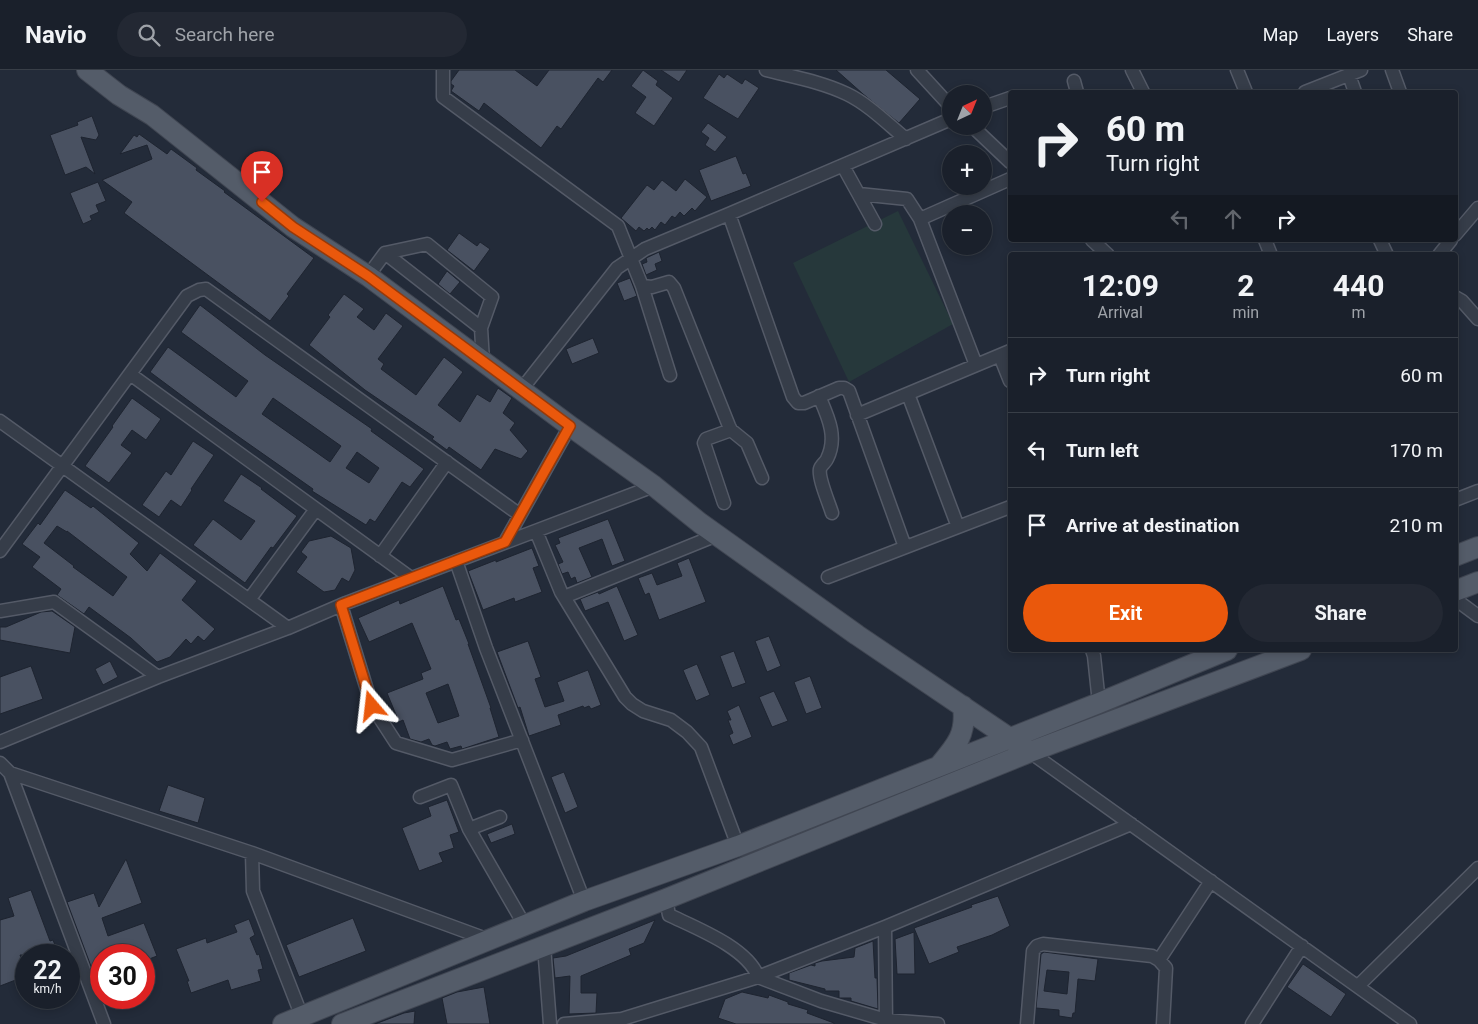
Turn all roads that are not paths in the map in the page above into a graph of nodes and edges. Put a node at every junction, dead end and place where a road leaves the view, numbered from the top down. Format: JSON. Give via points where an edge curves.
{"nodes":[{"id":1,"x":87,"y":70,"type":"edge"},
{"id":2,"x":443,"y":70,"type":"edge"},
{"id":3,"x":766,"y":70,"type":"edge"},
{"id":4,"x":917,"y":70,"type":"edge"},
{"id":5,"x":1132,"y":70,"type":"edge"},
{"id":6,"x":1237,"y":70,"type":"edge"},
{"id":7,"x":1392,"y":70,"type":"edge"},
{"id":8,"x":1355,"y":72,"type":"edge"},
{"id":9,"x":1142,"y":90,"type":"edge"},
{"id":10,"x":1245,"y":90,"type":"edge"},
{"id":11,"x":1310,"y":90,"type":"edge"},
{"id":12,"x":1354,"y":90,"type":"edge"},
{"id":13,"x":1399,"y":90,"type":"edge"},
{"id":14,"x":942,"y":96,"type":"edge"},
{"id":15,"x":1008,"y":99,"type":"edge"},
{"id":16,"x":992,"y":104,"type":"edge"},
{"id":17,"x":942,"y":123,"type":"edge"},
{"id":18,"x":982,"y":135,"type":"edge"},
{"id":19,"x":906,"y":139,"type":"junction"},
{"id":20,"x":1008,"y":160,"type":"edge"},
{"id":21,"x":843,"y":166,"type":"junction"},
{"id":22,"x":1008,"y":180,"type":"edge"},
{"id":23,"x":858,"y":194,"type":"junction"},
{"id":24,"x":1477,"y":213,"type":"edge"},
{"id":25,"x":729,"y":214,"type":"junction"},
{"id":26,"x":920,"y":219,"type":"junction"},
{"id":27,"x":875,"y":224,"type":"dead end"},
{"id":28,"x":1458,"y":232,"type":"edge"},
{"id":29,"x":1094,"y":242,"type":"edge"},
{"id":30,"x":1449,"y":242,"type":"edge"},
{"id":31,"x":1105,"y":252,"type":"edge"},
{"id":32,"x":1441,"y":252,"type":"edge"},
{"id":33,"x":385,"y":253,"type":"junction"},
{"id":34,"x":630,"y":258,"type":"junction"},
{"id":35,"x":368,"y":276,"type":"junction"},
{"id":36,"x":642,"y":286,"type":"junction"},
{"id":37,"x":1458,"y":299,"type":"edge"},
{"id":38,"x":1478,"y":319,"type":"edge"},
{"id":39,"x":481,"y":328,"type":"junction"},
{"id":40,"x":1005,"y":353,"type":"edge"},
{"id":41,"x":483,"y":361,"type":"junction"},
{"id":42,"x":976,"y":365,"type":"junction"},
{"id":43,"x":1008,"y":370,"type":"edge"},
{"id":44,"x":130,"y":374,"type":"junction"},
{"id":45,"x":670,"y":375,"type":"dead end"},
{"id":46,"x":521,"y":390,"type":"junction"},
{"id":47,"x":908,"y":394,"type":"junction"},
{"id":48,"x":819,"y":396,"type":"junction"},
{"id":49,"x":857,"y":415,"type":"junction"},
{"id":50,"x":0,"y":421,"type":"edge"},
{"id":51,"x":570,"y":426,"type":"junction"},
{"id":52,"x":731,"y":430,"type":"junction"},
{"id":53,"x":446,"y":462,"type":"junction"},
{"id":54,"x":63,"y":466,"type":"junction"},
{"id":55,"x":762,"y":478,"type":"dead end"},
{"id":56,"x":654,"y":486,"type":"junction"},
{"id":57,"x":1478,"y":491,"type":"edge"},
{"id":58,"x":1458,"y":499,"type":"edge"},
{"id":59,"x":724,"y":503,"type":"dead end"},
{"id":60,"x":1008,"y":508,"type":"edge"},
{"id":61,"x":316,"y":509,"type":"junction"},
{"id":62,"x":832,"y":513,"type":"dead end"},
{"id":63,"x":520,"y":515,"type":"junction"},
{"id":64,"x":958,"y":527,"type":"junction"},
{"id":65,"x":536,"y":531,"type":"junction"},
{"id":66,"x":717,"y":535,"type":"junction"},
{"id":67,"x":505,"y":542,"type":"junction"},
{"id":68,"x":905,"y":547,"type":"junction"},
{"id":69,"x":1478,"y":547,"type":"edge"},
{"id":70,"x":0,"y":551,"type":"edge"},
{"id":71,"x":1458,"y":555,"type":"edge"},
{"id":72,"x":380,"y":556,"type":"junction"},
{"id":73,"x":456,"y":561,"type":"junction"},
{"id":74,"x":828,"y":577,"type":"dead end"},
{"id":75,"x":411,"y":578,"type":"junction"},
{"id":76,"x":1478,"y":582,"type":"edge"},
{"id":77,"x":1458,"y":590,"type":"edge"},
{"id":78,"x":564,"y":597,"type":"junction"},
{"id":79,"x":249,"y":600,"type":"junction"},
{"id":80,"x":1458,"y":601,"type":"edge"},
{"id":81,"x":341,"y":605,"type":"junction"},
{"id":82,"x":0,"y":611,"type":"edge"},
{"id":83,"x":1478,"y":616,"type":"edge"},
{"id":84,"x":288,"y":628,"type":"junction"},
{"id":85,"x":1093,"y":652,"type":"edge"},
{"id":86,"x":1222,"y":652,"type":"edge"},
{"id":87,"x":1296,"y":652,"type":"edge"},
{"id":88,"x":158,"y":677,"type":"junction"},
{"id":89,"x":1099,"y":703,"type":"junction"},
{"id":90,"x":963,"y":706,"type":"junction"},
{"id":91,"x":1011,"y":738,"type":"junction"},
{"id":92,"x":522,"y":740,"type":"junction"},
{"id":93,"x":0,"y":742,"type":"edge"},
{"id":94,"x":1030,"y":752,"type":"junction"},
{"id":95,"x":0,"y":763,"type":"edge"},
{"id":96,"x":938,"y":767,"type":"junction"},
{"id":97,"x":10,"y":773,"type":"junction"},
{"id":98,"x":420,"y":797,"type":"dead end"},
{"id":99,"x":500,"y":818,"type":"dead end"},
{"id":100,"x":1131,"y":824,"type":"junction"},
{"id":101,"x":470,"y":829,"type":"junction"},
{"id":102,"x":738,"y":846,"type":"junction"},
{"id":103,"x":252,"y":853,"type":"junction"},
{"id":104,"x":1478,"y":868,"type":"edge"},
{"id":105,"x":1211,"y":881,"type":"junction"},
{"id":106,"x":666,"y":898,"type":"junction"},
{"id":107,"x":584,"y":901,"type":"junction"},
{"id":108,"x":524,"y":926,"type":"junction"},
{"id":109,"x":885,"y":926,"type":"junction"},
{"id":110,"x":489,"y":940,"type":"junction"},
{"id":111,"x":544,"y":946,"type":"junction"},
{"id":112,"x":1302,"y":946,"type":"junction"},
{"id":113,"x":1159,"y":960,"type":"junction"},
{"id":114,"x":758,"y":977,"type":"junction"},
{"id":115,"x":1358,"y":986,"type":"junction"},
{"id":116,"x":302,"y":1017,"type":"junction"},
{"id":117,"x":886,"y":1022,"type":"edge"},
{"id":118,"x":104,"y":1024,"type":"edge"},
{"id":119,"x":283,"y":1024,"type":"edge"},
{"id":120,"x":343,"y":1024,"type":"edge"},
{"id":121,"x":550,"y":1024,"type":"edge"},
{"id":122,"x":564,"y":1024,"type":"edge"},
{"id":123,"x":938,"y":1024,"type":"edge"},
{"id":124,"x":1026,"y":1024,"type":"edge"},
{"id":125,"x":1163,"y":1024,"type":"edge"},
{"id":126,"x":1252,"y":1024,"type":"edge"},
{"id":127,"x":1410,"y":1024,"type":"edge"}],
"edges":[{"from":1,"to":35,"type":"main road","via":[[152,115],[293,227]]},
{"from":2,"to":34,"type":"street","via":[[443,98],[618,226]]},
{"from":3,"to":19,"type":"street","via":[[820,83],[849,94]]},
{"from":4,"to":14,"type":"street"},
{"from":5,"to":9,"type":"street"},
{"from":6,"to":10,"type":"street"},
{"from":7,"to":13,"type":"street"},
{"from":8,"to":11,"type":"street"},
{"from":8,"to":12,"type":"street"},
{"from":15,"to":16,"type":"street"},
{"from":17,"to":19,"type":"street"},
{"from":18,"to":20,"type":"street"},
{"from":19,"to":21,"type":"street"},
{"from":21,"to":23,"type":"street"},
{"from":21,"to":25,"type":"street"},
{"from":22,"to":26,"type":"street"},
{"from":23,"to":26,"type":"street","via":[[907,199]]},
{"from":23,"to":27,"type":"street"},
{"from":24,"to":28,"type":"street"},
{"from":25,"to":34,"type":"street"},
{"from":25,"to":48,"type":"street","via":[[793,397],[804,403]]},
{"from":26,"to":42,"type":"street"},
{"from":29,"to":31,"type":"street"},
{"from":30,"to":32,"type":"street"},
{"from":33,"to":35,"type":"street"},
{"from":33,"to":39,"type":"street"},
{"from":33,"to":39,"type":"street","via":[[427,244],[492,297]]},
{"from":34,"to":36,"type":"street"},
{"from":34,"to":46,"type":"street","via":[[616,268]]},
{"from":35,"to":41,"type":"main road"},
{"from":36,"to":45,"type":"street"},
{"from":36,"to":52,"type":"street","via":[[652,288],[669,282],[674,288]]},
{"from":37,"to":38,"type":"street"},
{"from":39,"to":41,"type":"street"},
{"from":40,"to":42,"type":"street"},
{"from":40,"to":43,"type":"street"},
{"from":41,"to":46,"type":"main road"},
{"from":42,"to":47,"type":"street"},
{"from":44,"to":53,"type":"street","via":[[188,296],[206,289]]},
{"from":44,"to":54,"type":"street"},
{"from":44,"to":61,"type":"street"},
{"from":46,"to":51,"type":"main road"},
{"from":47,"to":49,"type":"street"},
{"from":47,"to":64,"type":"street"},
{"from":48,"to":49,"type":"street","via":[[844,388],[849,391]]},
{"from":48,"to":62,"type":"street","via":[[831,424],[832,443],[820,468],[820,476]]},
{"from":49,"to":68,"type":"street"},
{"from":50,"to":54,"type":"street"},
{"from":51,"to":56,"type":"main road"},
{"from":51,"to":63,"type":"street"},
{"from":52,"to":55,"type":"street","via":[[747,443]]},
{"from":52,"to":59,"type":"street","via":[[706,439],[704,443]]},
{"from":53,"to":63,"type":"street"},
{"from":53,"to":72,"type":"street"},
{"from":54,"to":70,"type":"street"},
{"from":54,"to":79,"type":"street"},
{"from":56,"to":65,"type":"street"},
{"from":56,"to":66,"type":"main road"},
{"from":57,"to":58,"type":"street"},
{"from":60,"to":64,"type":"street"},
{"from":61,"to":72,"type":"street"},
{"from":61,"to":79,"type":"street"},
{"from":63,"to":67,"type":"street"},
{"from":64,"to":68,"type":"street"},
{"from":65,"to":67,"type":"street"},
{"from":65,"to":78,"type":"street"},
{"from":66,"to":78,"type":"street"},
{"from":66,"to":90,"type":"main road"},
{"from":67,"to":73,"type":"street"},
{"from":68,"to":74,"type":"street"},
{"from":69,"to":71,"type":"main road"},
{"from":72,"to":75,"type":"street"},
{"from":73,"to":75,"type":"street"},
{"from":73,"to":92,"type":"street"},
{"from":75,"to":81,"type":"street"},
{"from":76,"to":77,"type":"main road"},
{"from":78,"to":102,"type":"street","via":[[625,697],[643,711],[671,720],[701,747]]},
{"from":79,"to":84,"type":"street"},
{"from":80,"to":83,"type":"street"},
{"from":81,"to":84,"type":"street"},
{"from":81,"to":92,"type":"street","via":[[372,706],[396,743],[452,760]]},
{"from":82,"to":88,"type":"street","via":[[54,602]]},
{"from":84,"to":88,"type":"street"},
{"from":85,"to":89,"type":"street"},
{"from":86,"to":89,"type":"main road"},
{"from":87,"to":94,"type":"main road"},
{"from":88,"to":93,"type":"street"},
{"from":89,"to":91,"type":"main road"},
{"from":90,"to":91,"type":"main road"},
{"from":90,"to":96,"type":"main road","via":[[964,726],[960,737]]},
{"from":91,"to":94,"type":"main road"},
{"from":91,"to":96,"type":"main road"},
{"from":92,"to":107,"type":"street"},
{"from":94,"to":100,"type":"street"},
{"from":94,"to":106,"type":"main road"},
{"from":95,"to":97,"type":"street"},
{"from":96,"to":102,"type":"main road"},
{"from":97,"to":103,"type":"street"},
{"from":97,"to":118,"type":"street"},
{"from":98,"to":101,"type":"street","via":[[451,785]]},
{"from":99,"to":101,"type":"street"},
{"from":100,"to":105,"type":"street"},
{"from":100,"to":109,"type":"street"},
{"from":101,"to":108,"type":"street"},
{"from":102,"to":107,"type":"main road"},
{"from":103,"to":110,"type":"street"},
{"from":103,"to":116,"type":"street","via":[[253,891]]},
{"from":104,"to":115,"type":"street"},
{"from":105,"to":112,"type":"street"},
{"from":105,"to":113,"type":"street"},
{"from":106,"to":111,"type":"main road"},
{"from":106,"to":114,"type":"street","via":[[669,915],[726,943],[755,968]]},
{"from":107,"to":108,"type":"main road"},
{"from":108,"to":110,"type":"main road"},
{"from":109,"to":114,"type":"street"},
{"from":109,"to":117,"type":"street"},
{"from":110,"to":116,"type":"main road"},
{"from":111,"to":120,"type":"main road"},
{"from":111,"to":121,"type":"street"},
{"from":112,"to":115,"type":"street"},
{"from":112,"to":126,"type":"street"},
{"from":113,"to":124,"type":"street","via":[[1152,956],[1043,944],[1037,946],[1033,951]]},
{"from":113,"to":125,"type":"street","via":[[1166,968]]},
{"from":114,"to":117,"type":"street"},
{"from":114,"to":122,"type":"street","via":[[622,1019]]},
{"from":115,"to":127,"type":"street"},
{"from":116,"to":119,"type":"main road"},
{"from":117,"to":123,"type":"street"}]}
